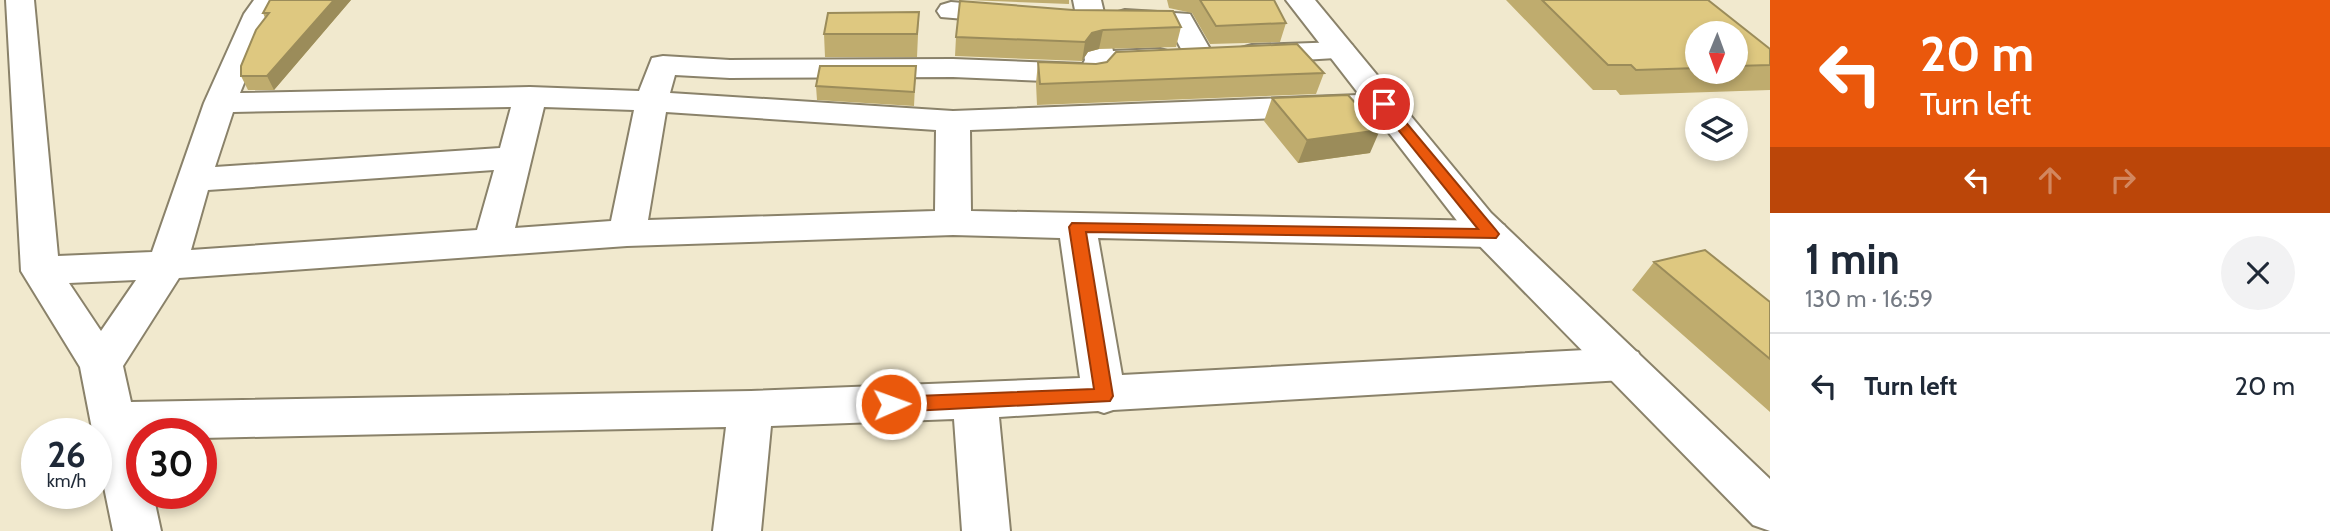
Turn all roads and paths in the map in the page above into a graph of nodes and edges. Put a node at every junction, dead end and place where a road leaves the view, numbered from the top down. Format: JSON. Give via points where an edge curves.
{"nodes":[{"id":1,"x":20,"y":0,"type":"edge"},
{"id":2,"x":268,"y":0,"type":"edge"},
{"id":3,"x":1300,"y":0,"type":"edge"},
{"id":4,"x":951,"y":10,"type":"dead end"},
{"id":5,"x":1068,"y":13,"type":"edge"},
{"id":6,"x":1341,"y":51,"type":"junction"},
{"id":7,"x":1199,"y":56,"type":"junction"},
{"id":8,"x":1100,"y":61,"type":"junction"},
{"id":9,"x":730,"y":69,"type":"junction"},
{"id":10,"x":530,"y":97,"type":"junction"},
{"id":11,"x":652,"y":101,"type":"junction"},
{"id":12,"x":220,"y":103,"type":"junction"},
{"id":13,"x":1384,"y":104,"type":"junction"},
{"id":14,"x":723,"y":107,"type":"junction"},
{"id":15,"x":953,"y":121,"type":"junction"},
{"id":16,"x":512,"y":158,"type":"junction"},
{"id":17,"x":192,"y":180,"type":"junction"},
{"id":18,"x":953,"y":223,"type":"junction"},
{"id":19,"x":1077,"y":227,"type":"junction"},
{"id":20,"x":627,"y":233,"type":"junction"},
{"id":21,"x":1491,"y":234,"type":"junction"},
{"id":22,"x":493,"y":242,"type":"junction"},
{"id":23,"x":167,"y":265,"type":"junction"},
{"id":24,"x":40,"y":271,"type":"junction"},
{"id":25,"x":1623,"y":364,"type":"junction"},
{"id":26,"x":101,"y":365,"type":"junction"},
{"id":27,"x":1104,"y":396,"type":"junction"},
{"id":28,"x":975,"y":401,"type":"junction"},
{"id":29,"x":751,"y":409,"type":"junction"},
{"id":30,"x":115,"y":421,"type":"junction"},
{"id":31,"x":1770,"y":510,"type":"edge"},
{"id":32,"x":137,"y":531,"type":"edge"},
{"id":33,"x":737,"y":531,"type":"edge"},
{"id":34,"x":986,"y":531,"type":"edge"}],
"edges":[{"from":1,"to":24,"type":"street"},
{"from":2,"to":12,"type":"street"},
{"from":3,"to":6,"type":"street"},
{"from":4,"to":5,"type":"street"},
{"from":5,"to":7,"type":"street","via":[[1180,20]]},
{"from":5,"to":8,"type":"street"},
{"from":6,"to":7,"type":"street"},
{"from":6,"to":13,"type":"street"},
{"from":7,"to":8,"type":"street"},
{"from":8,"to":9,"type":"street","via":[[1093,74],[953,68]]},
{"from":9,"to":11,"type":"street","via":[[663,65]]},
{"from":9,"to":14,"type":"street"},
{"from":10,"to":11,"type":"street"},
{"from":10,"to":12,"type":"street"},
{"from":10,"to":16,"type":"street"},
{"from":11,"to":14,"type":"street"},
{"from":11,"to":20,"type":"street"},
{"from":12,"to":17,"type":"street"},
{"from":13,"to":15,"type":"street"},
{"from":13,"to":21,"type":"street"},
{"from":14,"to":15,"type":"street"},
{"from":15,"to":18,"type":"street"},
{"from":16,"to":17,"type":"street"},
{"from":16,"to":22,"type":"street"},
{"from":17,"to":23,"type":"street"},
{"from":18,"to":19,"type":"street"},
{"from":18,"to":20,"type":"street"},
{"from":19,"to":21,"type":"street"},
{"from":19,"to":27,"type":"street"},
{"from":20,"to":22,"type":"street"},
{"from":21,"to":25,"type":"street"},
{"from":22,"to":23,"type":"street"},
{"from":23,"to":24,"type":"street"},
{"from":23,"to":26,"type":"street"},
{"from":24,"to":26,"type":"street"},
{"from":25,"to":27,"type":"street"},
{"from":25,"to":31,"type":"street"},
{"from":26,"to":30,"type":"street"},
{"from":27,"to":28,"type":"street"},
{"from":28,"to":29,"type":"street"},
{"from":28,"to":34,"type":"street"},
{"from":29,"to":30,"type":"street"},
{"from":29,"to":33,"type":"street"},
{"from":30,"to":32,"type":"street"}]}
